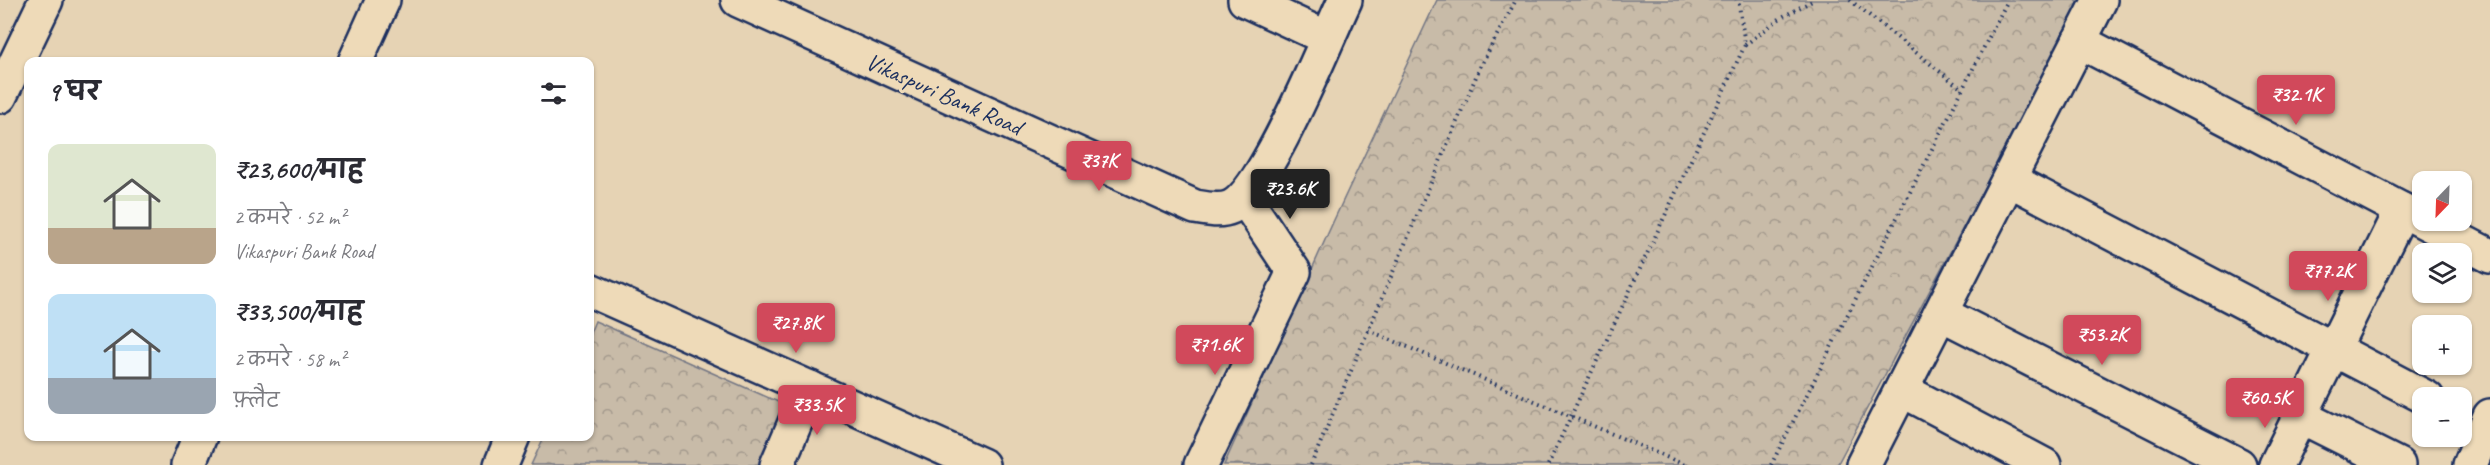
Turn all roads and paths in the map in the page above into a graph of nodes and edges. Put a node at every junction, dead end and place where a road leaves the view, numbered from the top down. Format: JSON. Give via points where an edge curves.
{"nodes":[{"id":1,"x":46,"y":0,"type":"edge"},
{"id":2,"x":382,"y":0,"type":"edge"},
{"id":3,"x":738,"y":0,"type":"edge"},
{"id":4,"x":1245,"y":0,"type":"edge"},
{"id":5,"x":1344,"y":0,"type":"edge"},
{"id":6,"x":1516,"y":0,"type":"edge"},
{"id":7,"x":1736,"y":0,"type":"edge"},
{"id":8,"x":1814,"y":0,"type":"edge"},
{"id":9,"x":1850,"y":0,"type":"edge"},
{"id":10,"x":2008,"y":0,"type":"edge"},
{"id":11,"x":2100,"y":0,"type":"edge"},
{"id":12,"x":1327,"y":38,"type":"junction"},
{"id":13,"x":2079,"y":41,"type":"junction"},
{"id":14,"x":1745,"y":45,"type":"junction"},
{"id":15,"x":357,"y":57,"type":"edge"},
{"id":16,"x":1962,"y":89,"type":"junction"},
{"id":17,"x":0,"y":96,"type":"edge"},
{"id":18,"x":2010,"y":180,"type":"junction"},
{"id":19,"x":1244,"y":196,"type":"junction"},
{"id":20,"x":2402,"y":210,"type":"junction"},
{"id":21,"x":2490,"y":255,"type":"edge"},
{"id":22,"x":594,"y":292,"type":"edge"},
{"id":23,"x":1942,"y":314,"type":"junction"},
{"id":24,"x":1368,"y":330,"type":"junction"},
{"id":25,"x":2333,"y":350,"type":"junction"},
{"id":26,"x":810,"y":388,"type":"junction"},
{"id":27,"x":1902,"y":390,"type":"junction"},
{"id":28,"x":2412,"y":390,"type":"edge"},
{"id":29,"x":1570,"y":416,"type":"junction"},
{"id":30,"x":2300,"y":416,"type":"junction"},
{"id":31,"x":2479,"y":420,"type":"edge"},
{"id":32,"x":198,"y":441,"type":"edge"},
{"id":33,"x":511,"y":441,"type":"edge"},
{"id":34,"x":188,"y":465,"type":"edge"},
{"id":35,"x":501,"y":465,"type":"edge"},
{"id":36,"x":777,"y":465,"type":"edge"},
{"id":37,"x":982,"y":465,"type":"edge"},
{"id":38,"x":1201,"y":465,"type":"edge"},
{"id":39,"x":1311,"y":465,"type":"edge"},
{"id":40,"x":1548,"y":465,"type":"edge"},
{"id":41,"x":1685,"y":465,"type":"edge"},
{"id":42,"x":1771,"y":465,"type":"edge"},
{"id":43,"x":1863,"y":465,"type":"edge"},
{"id":44,"x":2044,"y":465,"type":"edge"},
{"id":45,"x":2239,"y":465,"type":"edge"},
{"id":46,"x":2276,"y":465,"type":"edge"},
{"id":47,"x":2398,"y":465,"type":"edge"},
{"id":48,"x":2470,"y":465,"type":"edge"}],
"edges":[{"from":1,"to":17,"type":"street"},
{"from":2,"to":15,"type":"street"},
{"from":3,"to":19,"type":"street","name":"Vikaspuri Bank Road","via":[[1195,207],[1231,207]]},
{"from":4,"to":12,"type":"street"},
{"from":5,"to":12,"type":"street","name":"Vikaspuri Bank Road"},
{"from":6,"to":24,"type":"path","via":[[1481,64]]},
{"from":7,"to":14,"type":"path"},
{"from":8,"to":14,"type":"path","via":[[1782,17]]},
{"from":9,"to":16,"type":"path"},
{"from":10,"to":16,"type":"path"},
{"from":11,"to":13,"type":"street"},
{"from":12,"to":19,"type":"street","name":"Vikaspuri Bank Road","via":[[1275,152]]},
{"from":13,"to":18,"type":"street"},
{"from":13,"to":20,"type":"street"},
{"from":14,"to":29,"type":"path"},
{"from":16,"to":42,"type":"path"},
{"from":18,"to":23,"type":"street"},
{"from":18,"to":25,"type":"street"},
{"from":19,"to":38,"type":"street","via":[[1294,272]]},
{"from":20,"to":21,"type":"street"},
{"from":20,"to":25,"type":"street"},
{"from":22,"to":26,"type":"street"},
{"from":23,"to":27,"type":"street"},
{"from":23,"to":45,"type":"street"},
{"from":24,"to":29,"type":"path"},
{"from":24,"to":39,"type":"path"},
{"from":25,"to":28,"type":"street"},
{"from":25,"to":30,"type":"street"},
{"from":26,"to":36,"type":"street"},
{"from":26,"to":37,"type":"street"},
{"from":27,"to":43,"type":"street"},
{"from":27,"to":44,"type":"street"},
{"from":29,"to":40,"type":"path"},
{"from":29,"to":41,"type":"path"},
{"from":30,"to":46,"type":"street"},
{"from":30,"to":47,"type":"street"},
{"from":31,"to":48,"type":"street"},
{"from":32,"to":34,"type":"street"},
{"from":33,"to":35,"type":"street"}]}
